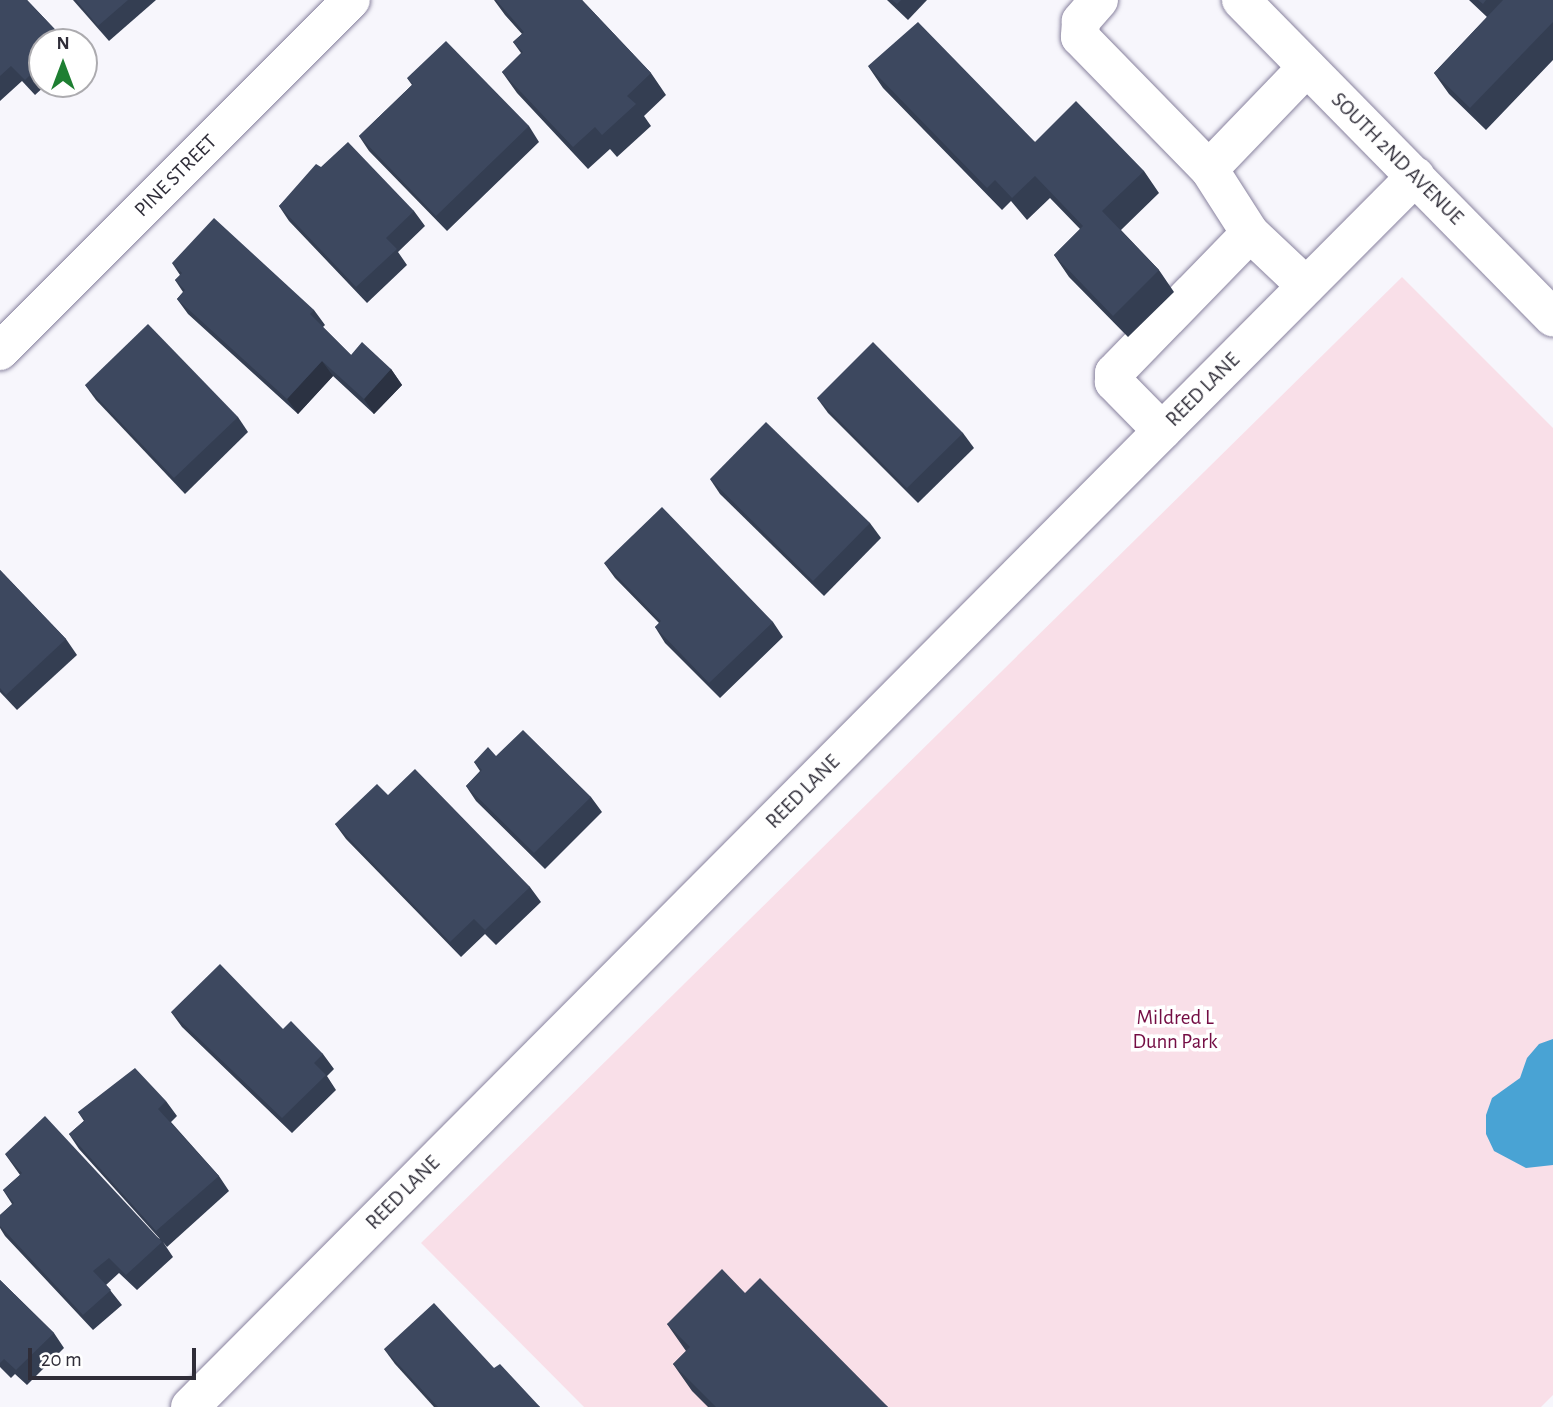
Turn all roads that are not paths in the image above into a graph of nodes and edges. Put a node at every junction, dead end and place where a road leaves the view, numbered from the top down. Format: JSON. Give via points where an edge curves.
{"nodes":[{"id":1,"x":351,"y":0,"type":"edge"},
{"id":2,"x":1099,"y":0,"type":"edge"},
{"id":3,"x":1241,"y":0,"type":"edge"},
{"id":4,"x":1307,"y":67,"type":"junction"},
{"id":5,"x":1209,"y":169,"type":"junction"},
{"id":6,"x":1416,"y":176,"type":"junction"},
{"id":7,"x":1250,"y":233,"type":"junction"},
{"id":8,"x":1306,"y":286,"type":"junction"},
{"id":9,"x":1553,"y":318,"type":"edge"},
{"id":10,"x":0,"y":351,"type":"edge"},
{"id":11,"x":1162,"y":431,"type":"junction"},
{"id":12,"x":190,"y":1407,"type":"edge"}],
"edges":[{"from":1,"to":10,"type":"street","name":"PINE STREET"},
{"from":2,"to":5,"type":"street","via":[[1081,21],[1080,37]]},
{"from":3,"to":4,"type":"street","name":"SOUTH 2ND AVENUE"},
{"from":4,"to":5,"type":"street"},
{"from":4,"to":6,"type":"street","name":"SOUTH 2ND AVENUE"},
{"from":5,"to":7,"type":"street"},
{"from":6,"to":8,"type":"street","name":"REED LANE"},
{"from":6,"to":9,"type":"street","name":"SOUTH 2ND AVENUE"},
{"from":7,"to":8,"type":"street"},
{"from":7,"to":11,"type":"street","via":[[1114,373],[1114,382]]},
{"from":8,"to":11,"type":"street","name":"REED LANE"},
{"from":11,"to":12,"type":"street","name":"REED LANE"}]}
